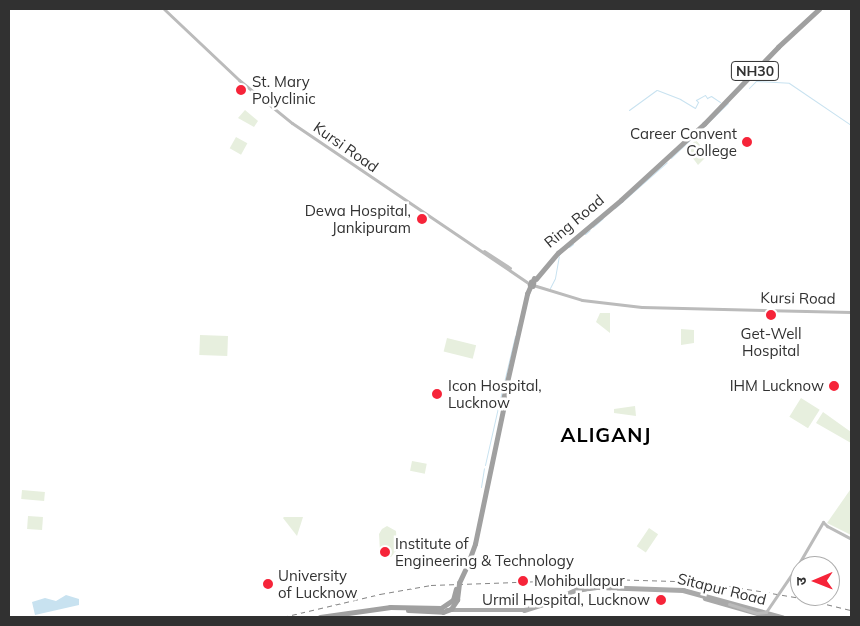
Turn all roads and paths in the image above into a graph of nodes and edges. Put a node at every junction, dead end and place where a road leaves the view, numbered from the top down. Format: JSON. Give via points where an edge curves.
{"nodes":[{"id":1,"x":165,"y":9,"type":"edge"},
{"id":2,"x":818,"y":9,"type":"edge"},
{"id":3,"x":610,"y":209,"type":"junction"},
{"id":4,"x":851,"y":312,"type":"edge"},
{"id":5,"x":504,"y":400,"type":"junction"},
{"id":6,"x":851,"y":539,"type":"edge"},
{"id":7,"x":466,"y":565,"type":"junction"},
{"id":8,"x":708,"y":598,"type":"junction"},
{"id":9,"x":419,"y":608,"type":"junction"},
{"id":10,"x":386,"y":610,"type":"junction"},
{"id":11,"x":347,"y":613,"type":"junction"},
{"id":12,"x":320,"y":617,"type":"edge"},
{"id":13,"x":326,"y":617,"type":"edge"},
{"id":14,"x":771,"y":617,"type":"edge"},
{"id":15,"x":782,"y":617,"type":"edge"}],
"edges":[{"from":1,"to":4,"type":"main road","name":"Kursi Road","via":[[227,69],[315,138],[532,284],[582,300],[642,307]]},
{"from":2,"to":3,"type":"highway","name":"Ring Road","number":"NH30"},
{"from":2,"to":3,"type":"highway","name":"Ring Road","number":"NH30","via":[[666,161]]},
{"from":3,"to":5,"type":"highway","name":"Ring Road","number":"NH30","bridge":true,"via":[[555,253],[534,278],[527,294]]},
{"from":5,"to":7,"type":"highway","name":"Ring Road","number":"NH30","via":[[473,546]]},
{"from":5,"to":7,"type":"highway","name":"Ring Road","number":"NH30","via":[[474,550]]},
{"from":6,"to":8,"type":"main road","bridge":true,"via":[[824,524],[764,611]]},
{"from":7,"to":9,"type":"highway","number":"NH30","bridge":true,"via":[[449,604],[441,608]]},
{"from":7,"to":10,"type":"highway","number":"NH30","bridge":true,"via":[[457,600],[451,609],[443,612]]},
{"from":8,"to":9,"type":"main road","name":"Sitapur Road","via":[[677,592],[594,589],[573,593],[525,612]]},
{"from":8,"to":14,"type":"main road","name":"Sitapur Road"},
{"from":8,"to":15,"type":"main road","name":"Sitapur Road"},
{"from":9,"to":10,"type":"main road","name":"Sitapur Road"},
{"from":9,"to":11,"type":"highway","number":"NH30","via":[[390,607]]},
{"from":10,"to":11,"type":"highway","name":"Sitapur Road","number":"NH30"},
{"from":11,"to":12,"type":"highway","number":"NH30"},
{"from":11,"to":13,"type":"highway","name":"Sitapur Road","number":"NH30"}]}
